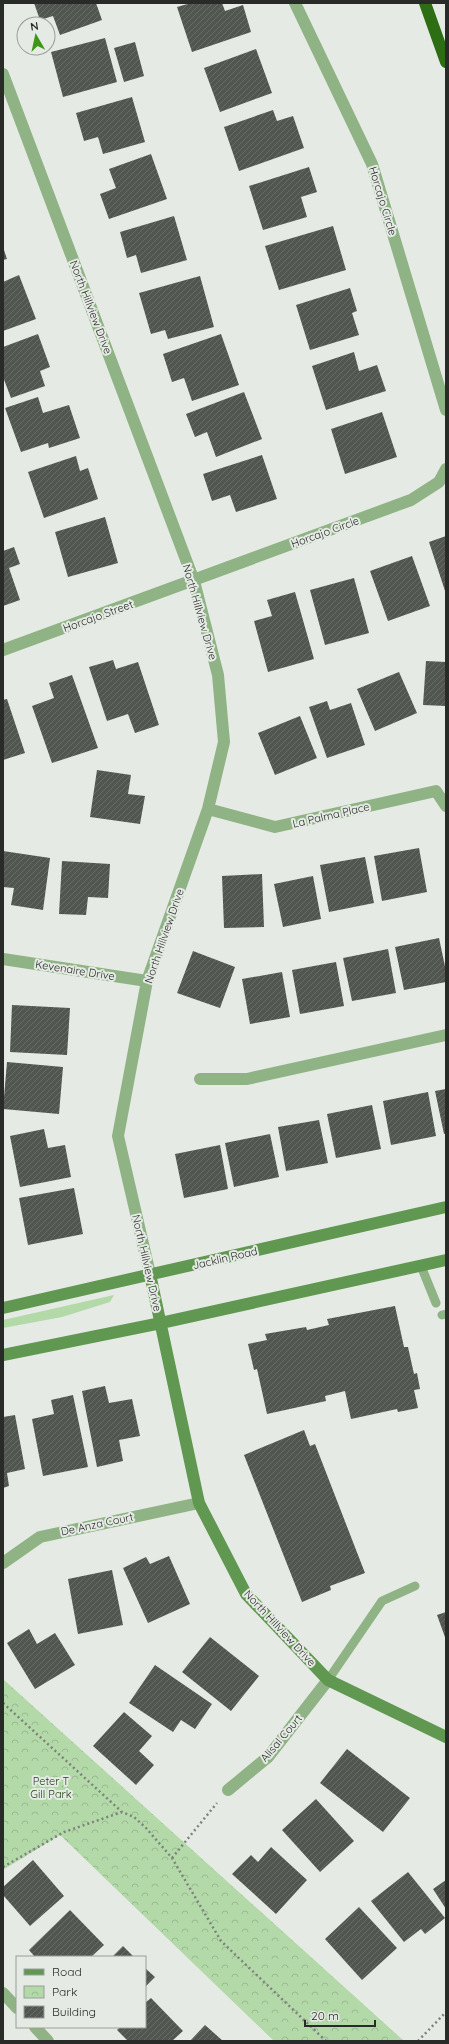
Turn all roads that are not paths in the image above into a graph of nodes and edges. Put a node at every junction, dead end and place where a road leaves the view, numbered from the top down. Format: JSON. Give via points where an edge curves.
{"nodes":[{"id":1,"x":294,"y":3,"type":"edge"},
{"id":2,"x":425,"y":3,"type":"edge"},
{"id":3,"x":446,"y":62,"type":"edge"},
{"id":4,"x":3,"y":74,"type":"edge"},
{"id":5,"x":446,"y":410,"type":"edge"},
{"id":6,"x":446,"y":469,"type":"edge"},
{"id":7,"x":194,"y":581,"type":"junction"},
{"id":8,"x":3,"y":650,"type":"edge"},
{"id":9,"x":446,"y":806,"type":"edge"},
{"id":10,"x":208,"y":809,"type":"junction"},
{"id":11,"x":3,"y":959,"type":"edge"},
{"id":12,"x":147,"y":981,"type":"junction"},
{"id":13,"x":446,"y":1035,"type":"edge"},
{"id":14,"x":200,"y":1079,"type":"dead end"},
{"id":15,"x":446,"y":1207,"type":"edge"},
{"id":16,"x":446,"y":1260,"type":"edge"},
{"id":17,"x":421,"y":1266,"type":"junction"},
{"id":18,"x":150,"y":1274,"type":"junction"},
{"id":19,"x":436,"y":1303,"type":"dead end"},
{"id":20,"x":3,"y":1308,"type":"edge"},
{"id":21,"x":161,"y":1323,"type":"junction"},
{"id":22,"x":3,"y":1356,"type":"edge"},
{"id":23,"x":199,"y":1503,"type":"junction"},
{"id":24,"x":3,"y":1563,"type":"edge"},
{"id":25,"x":416,"y":1586,"type":"dead end"},
{"id":26,"x":328,"y":1680,"type":"junction"},
{"id":27,"x":446,"y":1737,"type":"edge"},
{"id":28,"x":228,"y":1790,"type":"road end"},
{"id":29,"x":3,"y":1993,"type":"edge"},
{"id":30,"x":16,"y":2007,"type":"edge"},
{"id":31,"x":36,"y":2028,"type":"edge"},
{"id":32,"x":48,"y":2041,"type":"edge"}],
"edges":[{"from":1,"to":5,"type":"street","name":"Horcajo Circle","via":[[372,164]]},
{"from":2,"to":3,"type":"highway"},
{"from":4,"to":7,"type":"street","name":"North Hillview Drive"},
{"from":6,"to":7,"type":"street","name":"Horcajo Circle","via":[[439,482],[411,500]]},
{"from":7,"to":8,"type":"street","name":"Horcajo Street"},
{"from":7,"to":10,"type":"street","name":"North Hillview Drive","via":[[218,675],[224,742]]},
{"from":9,"to":10,"type":"street","name":"La Palma Place","via":[[436,791],[275,827]]},
{"from":10,"to":12,"type":"street","name":"North Hillview Drive"},
{"from":11,"to":12,"type":"street","name":"Kevenaire Drive"},
{"from":12,"to":18,"type":"street","name":"North Hillview Drive","via":[[118,1136]]},
{"from":13,"to":14,"type":"street","via":[[247,1079]]},
{"from":15,"to":18,"type":"main road","name":"Jacklin Road"},
{"from":16,"to":17,"type":"main road"},
{"from":17,"to":19,"type":"lane"},
{"from":17,"to":21,"type":"main road"},
{"from":18,"to":20,"type":"main road","name":"Jacklin Road"},
{"from":18,"to":21,"type":"main road","name":"North Hillview Drive"},
{"from":21,"to":22,"type":"main road"},
{"from":21,"to":23,"type":"main road","name":"North Hillview Drive"},
{"from":23,"to":24,"type":"street","name":"De Anza Court","via":[[40,1536]]},
{"from":23,"to":26,"type":"main road","name":"North Hillview Drive","via":[[246,1594]]},
{"from":25,"to":26,"type":"lane","via":[[382,1601]]},
{"from":26,"to":27,"type":"main road","name":"North Hillview Drive"},
{"from":26,"to":28,"type":"street","name":"Alisal Court","via":[[268,1757]]},
{"from":29,"to":30,"type":"street"},
{"from":31,"to":32,"type":"street"}]}
